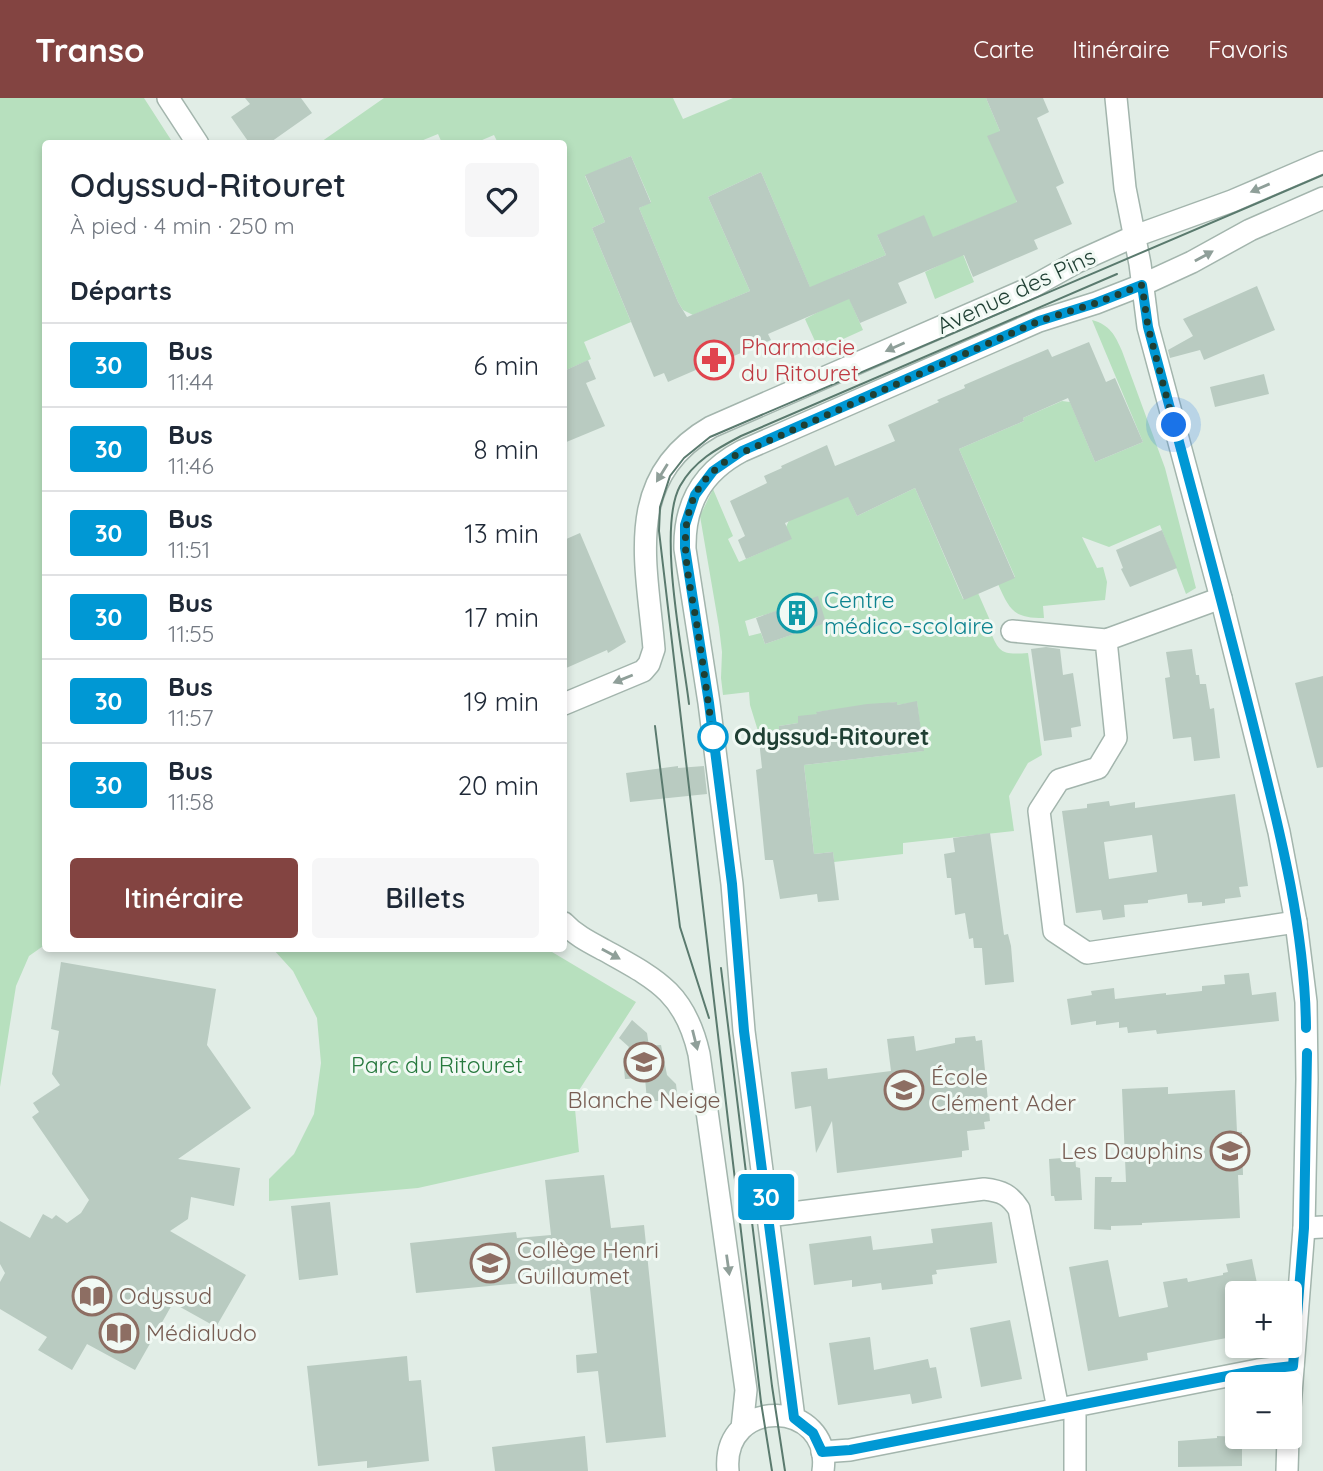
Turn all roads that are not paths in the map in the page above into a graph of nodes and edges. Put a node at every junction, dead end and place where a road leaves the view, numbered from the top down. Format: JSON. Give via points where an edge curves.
{"nodes":[{"id":1,"x":1116,"y":98,"type":"edge"},
{"id":2,"x":171,"y":99,"type":"edge"},
{"id":3,"x":196,"y":140,"type":"edge"},
{"id":4,"x":1323,"y":162,"type":"edge"},
{"id":5,"x":1323,"y":198,"type":"edge"},
{"id":6,"x":1135,"y":236,"type":"junction"},
{"id":7,"x":1142,"y":285,"type":"junction"},
{"id":8,"x":1221,"y":598,"type":"junction"},
{"id":9,"x":1012,"y":631,"type":"dead end"},
{"id":10,"x":1106,"y":640,"type":"junction"},
{"id":11,"x":567,"y":703,"type":"edge"},
{"id":12,"x":1296,"y":922,"type":"junction"},
{"id":13,"x":567,"y":926,"type":"edge"},
{"id":14,"x":768,"y":1216,"type":"junction"},
{"id":15,"x":1313,"y":1227,"type":"edge"},
{"id":16,"x":1293,"y":1366,"type":"junction"},
{"id":17,"x":1293,"y":1372,"type":"edge"},
{"id":18,"x":1066,"y":1408,"type":"junction"},
{"id":19,"x":794,"y":1418,"type":"junction"},
{"id":20,"x":742,"y":1428,"type":"junction"},
{"id":21,"x":1288,"y":1449,"type":"edge"},
{"id":22,"x":823,"y":1462,"type":"edge"},
{"id":23,"x":728,"y":1471,"type":"edge"},
{"id":24,"x":1075,"y":1471,"type":"edge"},
{"id":25,"x":1287,"y":1471,"type":"edge"}],
"edges":[{"from":1,"to":6,"type":"street"},
{"from":2,"to":3,"type":"street"},
{"from":4,"to":6,"type":"street","name":"Avenue des Pins","one_way":true},
{"from":7,"to":5,"type":"street","name":"Avenue des Pins","one_way":true},
{"from":6,"to":7,"type":"street"},
{"from":6,"to":11,"type":"street","name":"Avenue des Pins","one_way":true,"via":[[1032,287],[693,438],[659,477],[649,503],[646,541],[652,658],[643,671]]},
{"from":7,"to":8,"type":"street","via":[[1148,327]]},
{"from":7,"to":14,"type":"street","name":"Avenue des Pins","via":[[1039,321],[742,451],[713,471],[695,495],[685,525],[685,548],[732,884],[741,1006]]},
{"from":8,"to":10,"type":"street"},
{"from":8,"to":12,"type":"street","via":[[1279,832]]},
{"from":9,"to":10,"type":"street"},
{"from":10,"to":12,"type":"street","via":[[1116,738],[1098,768],[1059,780],[1040,811],[1054,931],[1087,953]]},
{"from":12,"to":15,"type":"street","via":[[1306,1002]]},
{"from":13,"to":20,"type":"street","one_way":true,"via":[[661,983],[694,1031],[746,1390]]},
{"from":14,"to":18,"type":"street","via":[[984,1189],[1011,1197],[1019,1209]]},
{"from":14,"to":19,"type":"street","name":"Avenue des Pins"},
{"from":15,"to":16,"type":"street"},
{"from":16,"to":17,"type":"street"},
{"from":16,"to":18,"type":"street"},
{"from":18,"to":22,"type":"street","via":[[850,1450]]},
{"from":18,"to":24,"type":"street"},
{"from":19,"to":20,"type":"street","via":[[763,1416]]},
{"from":19,"to":22,"type":"street","via":[[813,1433]]},
{"from":20,"to":23,"type":"street","via":[[729,1453]]},
{"from":21,"to":25,"type":"street"}]}
